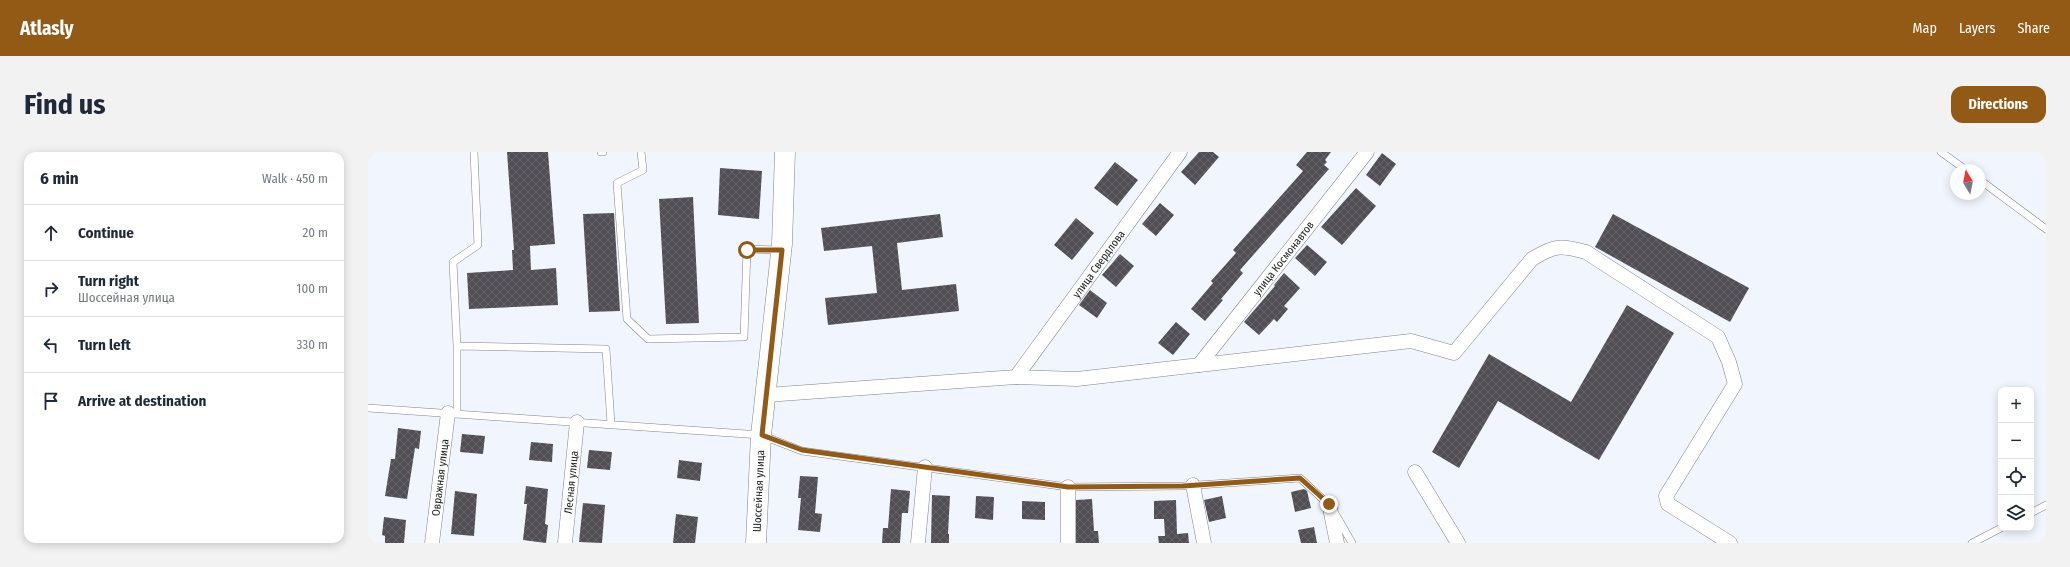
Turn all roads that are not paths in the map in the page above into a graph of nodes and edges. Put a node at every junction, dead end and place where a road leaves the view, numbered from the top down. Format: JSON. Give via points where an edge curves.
{"nodes":[{"id":1,"x":474,"y":152,"type":"edge"},
{"id":2,"x":641,"y":152,"type":"edge"},
{"id":3,"x":785,"y":152,"type":"edge"},
{"id":4,"x":1180,"y":152,"type":"edge"},
{"id":5,"x":1367,"y":152,"type":"edge"},
{"id":6,"x":1941,"y":152,"type":"edge"},
{"id":7,"x":1958,"y":164,"type":"edge"},
{"id":8,"x":1986,"y":184,"type":"edge"},
{"id":9,"x":2045,"y":227,"type":"edge"},
{"id":10,"x":782,"y":250,"type":"junction"},
{"id":11,"x":457,"y":346,"type":"junction"},
{"id":12,"x":1199,"y":365,"type":"junction"},
{"id":13,"x":1016,"y":377,"type":"junction"},
{"id":14,"x":766,"y":395,"type":"junction"},
{"id":15,"x":368,"y":408,"type":"edge"},
{"id":16,"x":452,"y":413,"type":"junction"},
{"id":17,"x":577,"y":422,"type":"junction"},
{"id":18,"x":611,"y":424,"type":"junction"},
{"id":19,"x":762,"y":435,"type":"junction"},
{"id":20,"x":925,"y":467,"type":"junction"},
{"id":21,"x":1415,"y":472,"type":"dead end"},
{"id":22,"x":1192,"y":485,"type":"junction"},
{"id":23,"x":1068,"y":487,"type":"junction"},
{"id":24,"x":1329,"y":504,"type":"junction"},
{"id":25,"x":2046,"y":505,"type":"edge"},
{"id":26,"x":2034,"y":511,"type":"edge"},
{"id":27,"x":1998,"y":530,"type":"edge"},
{"id":28,"x":432,"y":543,"type":"edge"},
{"id":29,"x":565,"y":543,"type":"edge"},
{"id":30,"x":756,"y":543,"type":"edge"},
{"id":31,"x":918,"y":543,"type":"edge"},
{"id":32,"x":1068,"y":543,"type":"edge"},
{"id":33,"x":1204,"y":543,"type":"edge"},
{"id":34,"x":1337,"y":543,"type":"edge"},
{"id":35,"x":1352,"y":543,"type":"edge"},
{"id":36,"x":1458,"y":543,"type":"edge"},
{"id":37,"x":1730,"y":543,"type":"edge"},
{"id":38,"x":1972,"y":543,"type":"edge"}],
"edges":[{"from":1,"to":11,"type":"lane","via":[[478,245],[453,262]]},
{"from":2,"to":10,"type":"lane","via":[[643,170],[617,183],[627,319],[648,339],[744,337],[747,250]]},
{"from":3,"to":10,"type":"street","name":"Шоссейная улица"},
{"from":4,"to":13,"type":"street","name":"улица Свердлова"},
{"from":5,"to":12,"type":"street","name":"улица Космонавтов"},
{"from":6,"to":7,"type":"lane"},
{"from":8,"to":9,"type":"lane"},
{"from":10,"to":14,"type":"street","name":"Шоссейная улица"},
{"from":11,"to":16,"type":"lane"},
{"from":11,"to":18,"type":"lane","via":[[606,348]]},
{"from":12,"to":13,"type":"street","via":[[1077,379]]},
{"from":12,"to":37,"type":"street","via":[[1411,341],[1454,353],[1532,259],[1549,248],[1567,246],[1586,252],[1718,337],[1735,384],[1666,496],[1668,504]]},
{"from":13,"to":14,"type":"street"},
{"from":14,"to":19,"type":"street","name":"Шоссейная улица"},
{"from":15,"to":16,"type":"lane"},
{"from":16,"to":17,"type":"lane"},
{"from":16,"to":28,"type":"street","name":"Овражная улица"},
{"from":17,"to":18,"type":"lane"},
{"from":17,"to":29,"type":"street","name":"Лесная улица"},
{"from":18,"to":19,"type":"lane"},
{"from":19,"to":20,"type":"lane","via":[[802,450]]},
{"from":19,"to":30,"type":"street","name":"Шоссейная улица"},
{"from":20,"to":23,"type":"lane"},
{"from":20,"to":31,"type":"street"},
{"from":21,"to":36,"type":"street"},
{"from":22,"to":23,"type":"lane"},
{"from":22,"to":24,"type":"lane","via":[[1300,478]]},
{"from":22,"to":33,"type":"street"},
{"from":23,"to":32,"type":"street"},
{"from":24,"to":34,"type":"street"},
{"from":24,"to":35,"type":"lane"},
{"from":25,"to":26,"type":"lane"},
{"from":27,"to":38,"type":"lane"}]}
